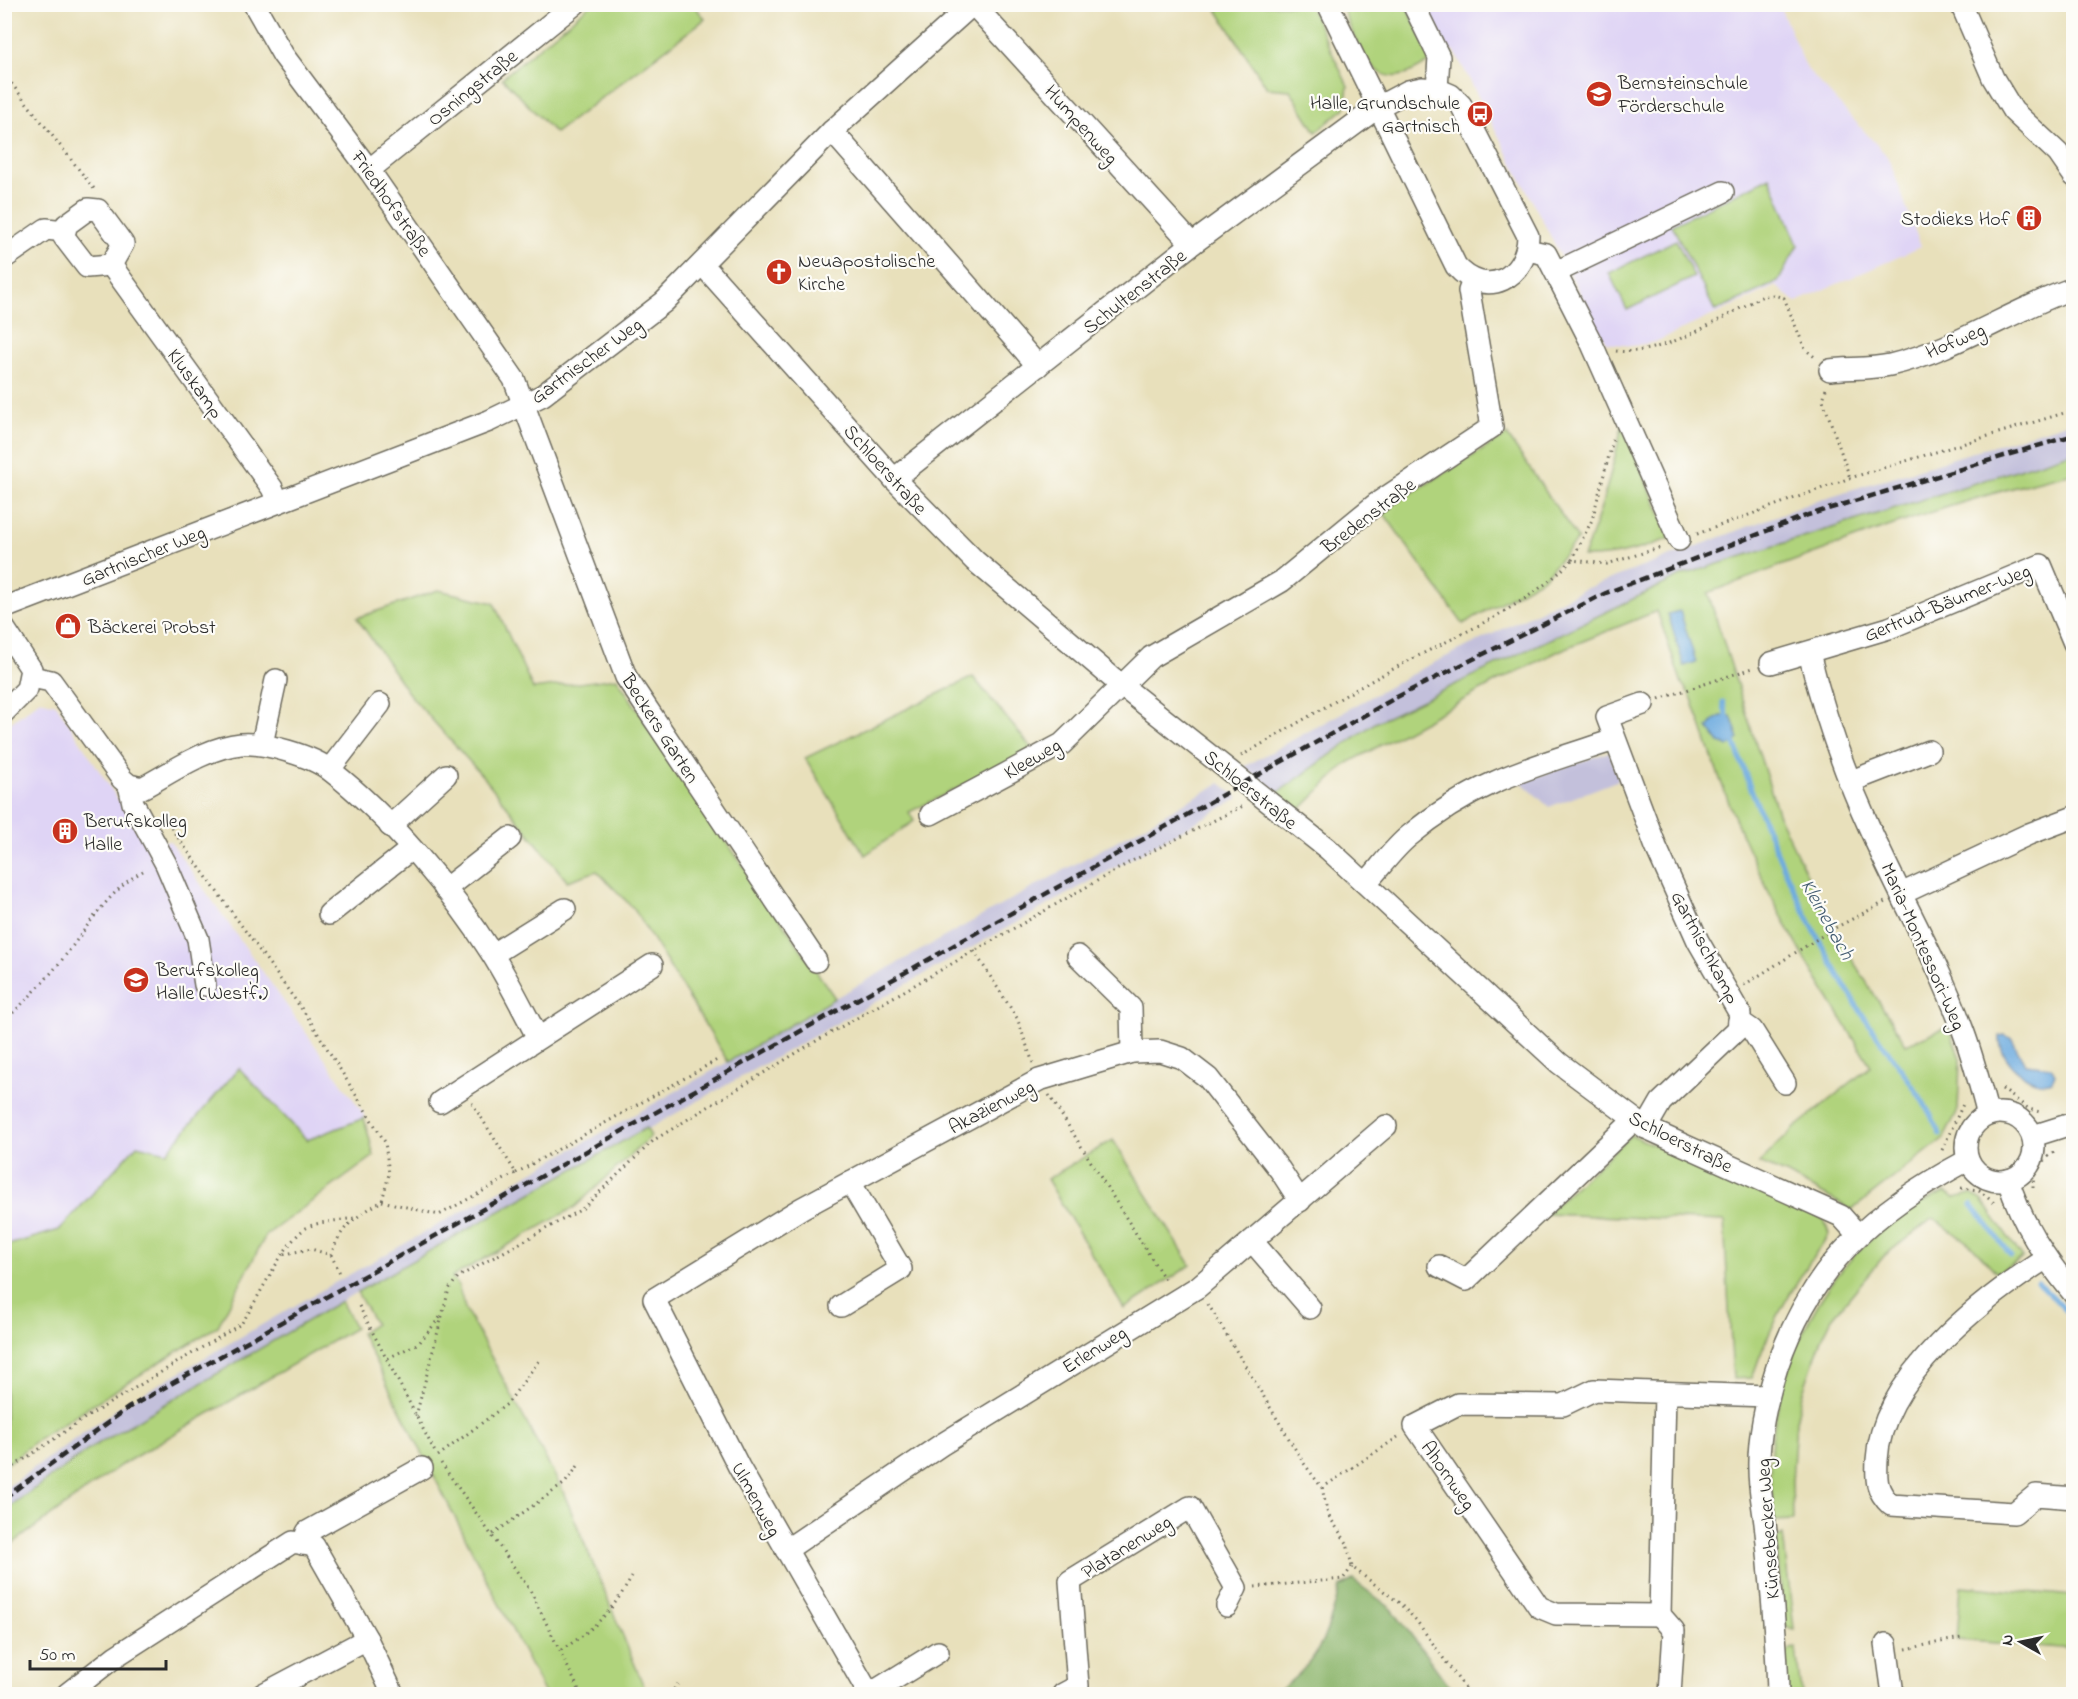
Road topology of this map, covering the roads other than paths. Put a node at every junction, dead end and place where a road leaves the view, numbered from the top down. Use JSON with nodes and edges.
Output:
{"nodes":[{"id":1,"x":254,"y":4,"type":"edge"},
{"id":2,"x":575,"y":4,"type":"edge"},
{"id":3,"x":973,"y":4,"type":"edge"},
{"id":4,"x":1328,"y":4,"type":"edge"},
{"id":5,"x":1413,"y":4,"type":"edge"},
{"id":6,"x":1962,"y":4,"type":"edge"},
{"id":7,"x":1437,"y":89,"type":"junction"},
{"id":8,"x":1378,"y":107,"type":"junction"},
{"id":9,"x":832,"y":131,"type":"junction"},
{"id":10,"x":369,"y":170,"type":"junction"},
{"id":11,"x":2073,"y":176,"type":"edge"},
{"id":12,"x":1723,"y":192,"type":"dead end"},
{"id":13,"x":65,"y":231,"type":"junction"},
{"id":14,"x":1192,"y":244,"type":"junction"},
{"id":15,"x":1527,"y":250,"type":"junction"},
{"id":16,"x":4,"y":258,"type":"edge"},
{"id":17,"x":111,"y":265,"type":"junction"},
{"id":18,"x":703,"y":265,"type":"junction"},
{"id":19,"x":1556,"y":272,"type":"junction"},
{"id":20,"x":1473,"y":280,"type":"junction"},
{"id":21,"x":2073,"y":288,"type":"edge"},
{"id":22,"x":1038,"y":366,"type":"junction"},
{"id":23,"x":1830,"y":370,"type":"road end"},
{"id":24,"x":525,"y":405,"type":"junction"},
{"id":25,"x":894,"y":479,"type":"junction"},
{"id":26,"x":278,"y":502,"type":"junction"},
{"id":27,"x":1679,"y":540,"type":"road end"},
{"id":28,"x":4,"y":608,"type":"edge"},
{"id":29,"x":4,"y":628,"type":"edge"},
{"id":30,"x":2073,"y":643,"type":"edge"},
{"id":31,"x":1809,"y":653,"type":"junction"},
{"id":32,"x":1772,"y":663,"type":"road end"},
{"id":33,"x":31,"y":677,"type":"junction"},
{"id":34,"x":276,"y":680,"type":"dead end"},
{"id":35,"x":1122,"y":686,"type":"junction"},
{"id":36,"x":380,"y":704,"type":"dead end"},
{"id":37,"x":1643,"y":705,"type":"road end"},
{"id":38,"x":4,"y":712,"type":"edge"},
{"id":39,"x":1614,"y":740,"type":"junction"},
{"id":40,"x":262,"y":744,"type":"junction"},
{"id":41,"x":1929,"y":751,"type":"dead end"},
{"id":42,"x":330,"y":769,"type":"junction"},
{"id":43,"x":446,"y":775,"type":"dead end"},
{"id":44,"x":1849,"y":782,"type":"junction"},
{"id":45,"x":136,"y":786,"type":"junction"},
{"id":46,"x":931,"y":814,"type":"dead end"},
{"id":47,"x":2073,"y":817,"type":"edge"},
{"id":48,"x":390,"y":826,"type":"junction"},
{"id":49,"x":510,"y":838,"type":"dead end"},
{"id":50,"x":411,"y":849,"type":"junction"},
{"id":51,"x":1366,"y":884,"type":"junction"},
{"id":52,"x":445,"y":888,"type":"junction"},
{"id":53,"x":1903,"y":893,"type":"junction"},
{"id":54,"x":565,"y":909,"type":"dead end"},
{"id":55,"x":329,"y":914,"type":"dead end"},
{"id":56,"x":492,"y":954,"type":"junction"},
{"id":57,"x":1078,"y":956,"type":"dead end"},
{"id":58,"x":816,"y":961,"type":"dead end"},
{"id":59,"x":652,"y":965,"type":"dead end"},
{"id":60,"x":205,"y":985,"type":"dead end"},
{"id":61,"x":1739,"y":1021,"type":"junction"},
{"id":62,"x":538,"y":1038,"type":"junction"},
{"id":63,"x":1132,"y":1052,"type":"junction"},
{"id":64,"x":1785,"y":1083,"type":"dead end"},
{"id":65,"x":440,"y":1102,"type":"dead end"},
{"id":66,"x":1988,"y":1115,"type":"junction"},
{"id":67,"x":2073,"y":1123,"type":"edge"},
{"id":68,"x":1640,"y":1125,"type":"junction"},
{"id":69,"x":1386,"y":1126,"type":"dead end"},
{"id":70,"x":2033,"y":1136,"type":"junction"},
{"id":71,"x":1968,"y":1160,"type":"junction"},
{"id":72,"x":2008,"y":1180,"type":"junction"},
{"id":73,"x":850,"y":1182,"type":"junction"},
{"id":74,"x":1300,"y":1201,"type":"junction"},
{"id":75,"x":1858,"y":1235,"type":"junction"},
{"id":76,"x":1252,"y":1241,"type":"junction"},
{"id":77,"x":2045,"y":1259,"type":"junction"},
{"id":78,"x":1439,"y":1266,"type":"dead end"},
{"id":79,"x":2073,"y":1294,"type":"edge"},
{"id":80,"x":654,"y":1299,"type":"joint"},
{"id":81,"x":841,"y":1306,"type":"dead end"},
{"id":82,"x":1310,"y":1308,"type":"dead end"},
{"id":83,"x":1665,"y":1393,"type":"junction"},
{"id":84,"x":1767,"y":1396,"type":"junction"},
{"id":85,"x":429,"y":1463,"type":"road end"},
{"id":86,"x":2073,"y":1498,"type":"edge"},
{"id":87,"x":303,"y":1544,"type":"junction"},
{"id":88,"x":786,"y":1550,"type":"junction"},
{"id":89,"x":1232,"y":1597,"type":"road end"},
{"id":90,"x":1660,"y":1615,"type":"junction"},
{"id":91,"x":367,"y":1640,"type":"junction"},
{"id":92,"x":1886,"y":1649,"type":"road end"},
{"id":93,"x":938,"y":1652,"type":"dead end"},
{"id":94,"x":67,"y":1695,"type":"edge"},
{"id":95,"x":263,"y":1695,"type":"edge"},
{"id":96,"x":393,"y":1695,"type":"edge"},
{"id":97,"x":870,"y":1695,"type":"edge"},
{"id":98,"x":1063,"y":1695,"type":"edge"},
{"id":99,"x":1670,"y":1695,"type":"edge"},
{"id":100,"x":1778,"y":1695,"type":"edge"},
{"id":101,"x":1893,"y":1695,"type":"edge"}],
"edges":[{"from":1,"to":10,"type":"street","name":"Friedhofstraße"},
{"from":2,"to":10,"type":"street","name":"Osningstraße"},
{"from":3,"to":9,"type":"street","name":"Gartnischer Weg"},
{"from":3,"to":14,"type":"street","name":"Humpenweg"},
{"from":4,"to":8,"type":"street"},
{"from":5,"to":7,"type":"street"},
{"from":6,"to":11,"type":"street"},
{"from":7,"to":8,"type":"street"},
{"from":7,"to":15,"type":"street"},
{"from":8,"to":14,"type":"street","name":"Schultenstraße"},
{"from":8,"to":20,"type":"street"},
{"from":9,"to":18,"type":"street","name":"Gartnischer Weg"},
{"from":9,"to":22,"type":"street"},
{"from":10,"to":24,"type":"street","name":"Friedhofstraße"},
{"from":12,"to":19,"type":"street"},
{"from":13,"to":16,"type":"street"},
{"from":13,"to":17,"type":"street"},
{"from":13,"to":17,"type":"street"},
{"from":14,"to":22,"type":"street","name":"Schultenstraße"},
{"from":15,"to":19,"type":"street"},
{"from":15,"to":20,"type":"street"},
{"from":17,"to":26,"type":"street","name":"Kluskamp"},
{"from":18,"to":24,"type":"street","name":"Gartnischer Weg"},
{"from":18,"to":25,"type":"street","name":"Schloerstraße"},
{"from":19,"to":27,"type":"street"},
{"from":20,"to":35,"type":"street","name":"Bredenstraße"},
{"from":21,"to":23,"type":"street","name":"Hofweg"},
{"from":22,"to":25,"type":"street","name":"Schultenstraße"},
{"from":24,"to":26,"type":"street","name":"Gartnischer Weg"},
{"from":24,"to":58,"type":"street","name":"Beckers Garten"},
{"from":25,"to":35,"type":"street","name":"Schloerstraße"},
{"from":26,"to":28,"type":"street","name":"Gartnischer Weg"},
{"from":29,"to":33,"type":"street"},
{"from":30,"to":31,"type":"street","name":"Gertrud-Bäumer-Weg"},
{"from":31,"to":32,"type":"street","name":"Gertrud-Bäumer-Weg"},
{"from":31,"to":44,"type":"street","name":"Maria-Montessori-Weg"},
{"from":33,"to":38,"type":"street"},
{"from":33,"to":45,"type":"street"},
{"from":34,"to":40,"type":"street"},
{"from":35,"to":46,"type":"street","name":"Kleeweg"},
{"from":35,"to":51,"type":"street","name":"Schloerstraße"},
{"from":36,"to":42,"type":"street"},
{"from":37,"to":39,"type":"street","name":"Gartnischkamp"},
{"from":39,"to":51,"type":"street"},
{"from":39,"to":61,"type":"street","name":"Gartnischkamp"},
{"from":40,"to":42,"type":"street"},
{"from":40,"to":45,"type":"street"},
{"from":41,"to":44,"type":"street"},
{"from":42,"to":48,"type":"street"},
{"from":43,"to":48,"type":"street"},
{"from":44,"to":53,"type":"street","name":"Maria-Montessori-Weg"},
{"from":45,"to":60,"type":"street"},
{"from":47,"to":53,"type":"street"},
{"from":48,"to":50,"type":"street"},
{"from":49,"to":52,"type":"street"},
{"from":50,"to":52,"type":"street"},
{"from":50,"to":55,"type":"street"},
{"from":51,"to":68,"type":"street","name":"Schloerstraße"},
{"from":52,"to":56,"type":"street"},
{"from":53,"to":66,"type":"street","name":"Maria-Montessori-Weg"},
{"from":54,"to":56,"type":"street"},
{"from":56,"to":62,"type":"street"},
{"from":57,"to":63,"type":"street"},
{"from":59,"to":62,"type":"street"},
{"from":61,"to":64,"type":"street"},
{"from":61,"to":68,"type":"street","name":"Gartnischkamp"},
{"from":62,"to":65,"type":"street"},
{"from":63,"to":73,"type":"street","name":"Akazienweg"},
{"from":63,"to":74,"type":"street","name":"Akazienweg"},
{"from":66,"to":70,"type":"street"},
{"from":66,"to":71,"type":"street"},
{"from":67,"to":70,"type":"street"},
{"from":68,"to":75,"type":"street","name":"Schloerstraße"},
{"from":68,"to":78,"type":"street","name":"Gartnischkamp"},
{"from":69,"to":74,"type":"street","name":"Erlenweg"},
{"from":70,"to":72,"type":"street"},
{"from":71,"to":72,"type":"street"},
{"from":71,"to":75,"type":"street","name":"Künsebecker Weg"},
{"from":72,"to":77,"type":"street"},
{"from":73,"to":80,"type":"street","name":"Akazienweg"},
{"from":73,"to":81,"type":"street"},
{"from":74,"to":76,"type":"street","name":"Erlenweg"},
{"from":75,"to":84,"type":"street","name":"Künsebecker Weg"},
{"from":76,"to":82,"type":"street"},
{"from":76,"to":88,"type":"street","name":"Erlenweg"},
{"from":77,"to":79,"type":"street"},
{"from":77,"to":86,"type":"street"},
{"from":80,"to":88,"type":"street","name":"Ulmenweg"},
{"from":83,"to":84,"type":"street","name":"Ahornweg"},
{"from":83,"to":90,"type":"street"},
{"from":83,"to":90,"type":"street","name":"Ahornweg"},
{"from":84,"to":100,"type":"street","name":"Künsebecker Weg"},
{"from":85,"to":87,"type":"street"},
{"from":87,"to":91,"type":"street"},
{"from":87,"to":94,"type":"street"},
{"from":88,"to":97,"type":"street","name":"Ulmenweg"},
{"from":89,"to":98,"type":"street","name":"Platanenweg"},
{"from":90,"to":99,"type":"street"},
{"from":91,"to":95,"type":"street"},
{"from":91,"to":96,"type":"street"},
{"from":92,"to":101,"type":"street"},
{"from":93,"to":97,"type":"street"}]}
